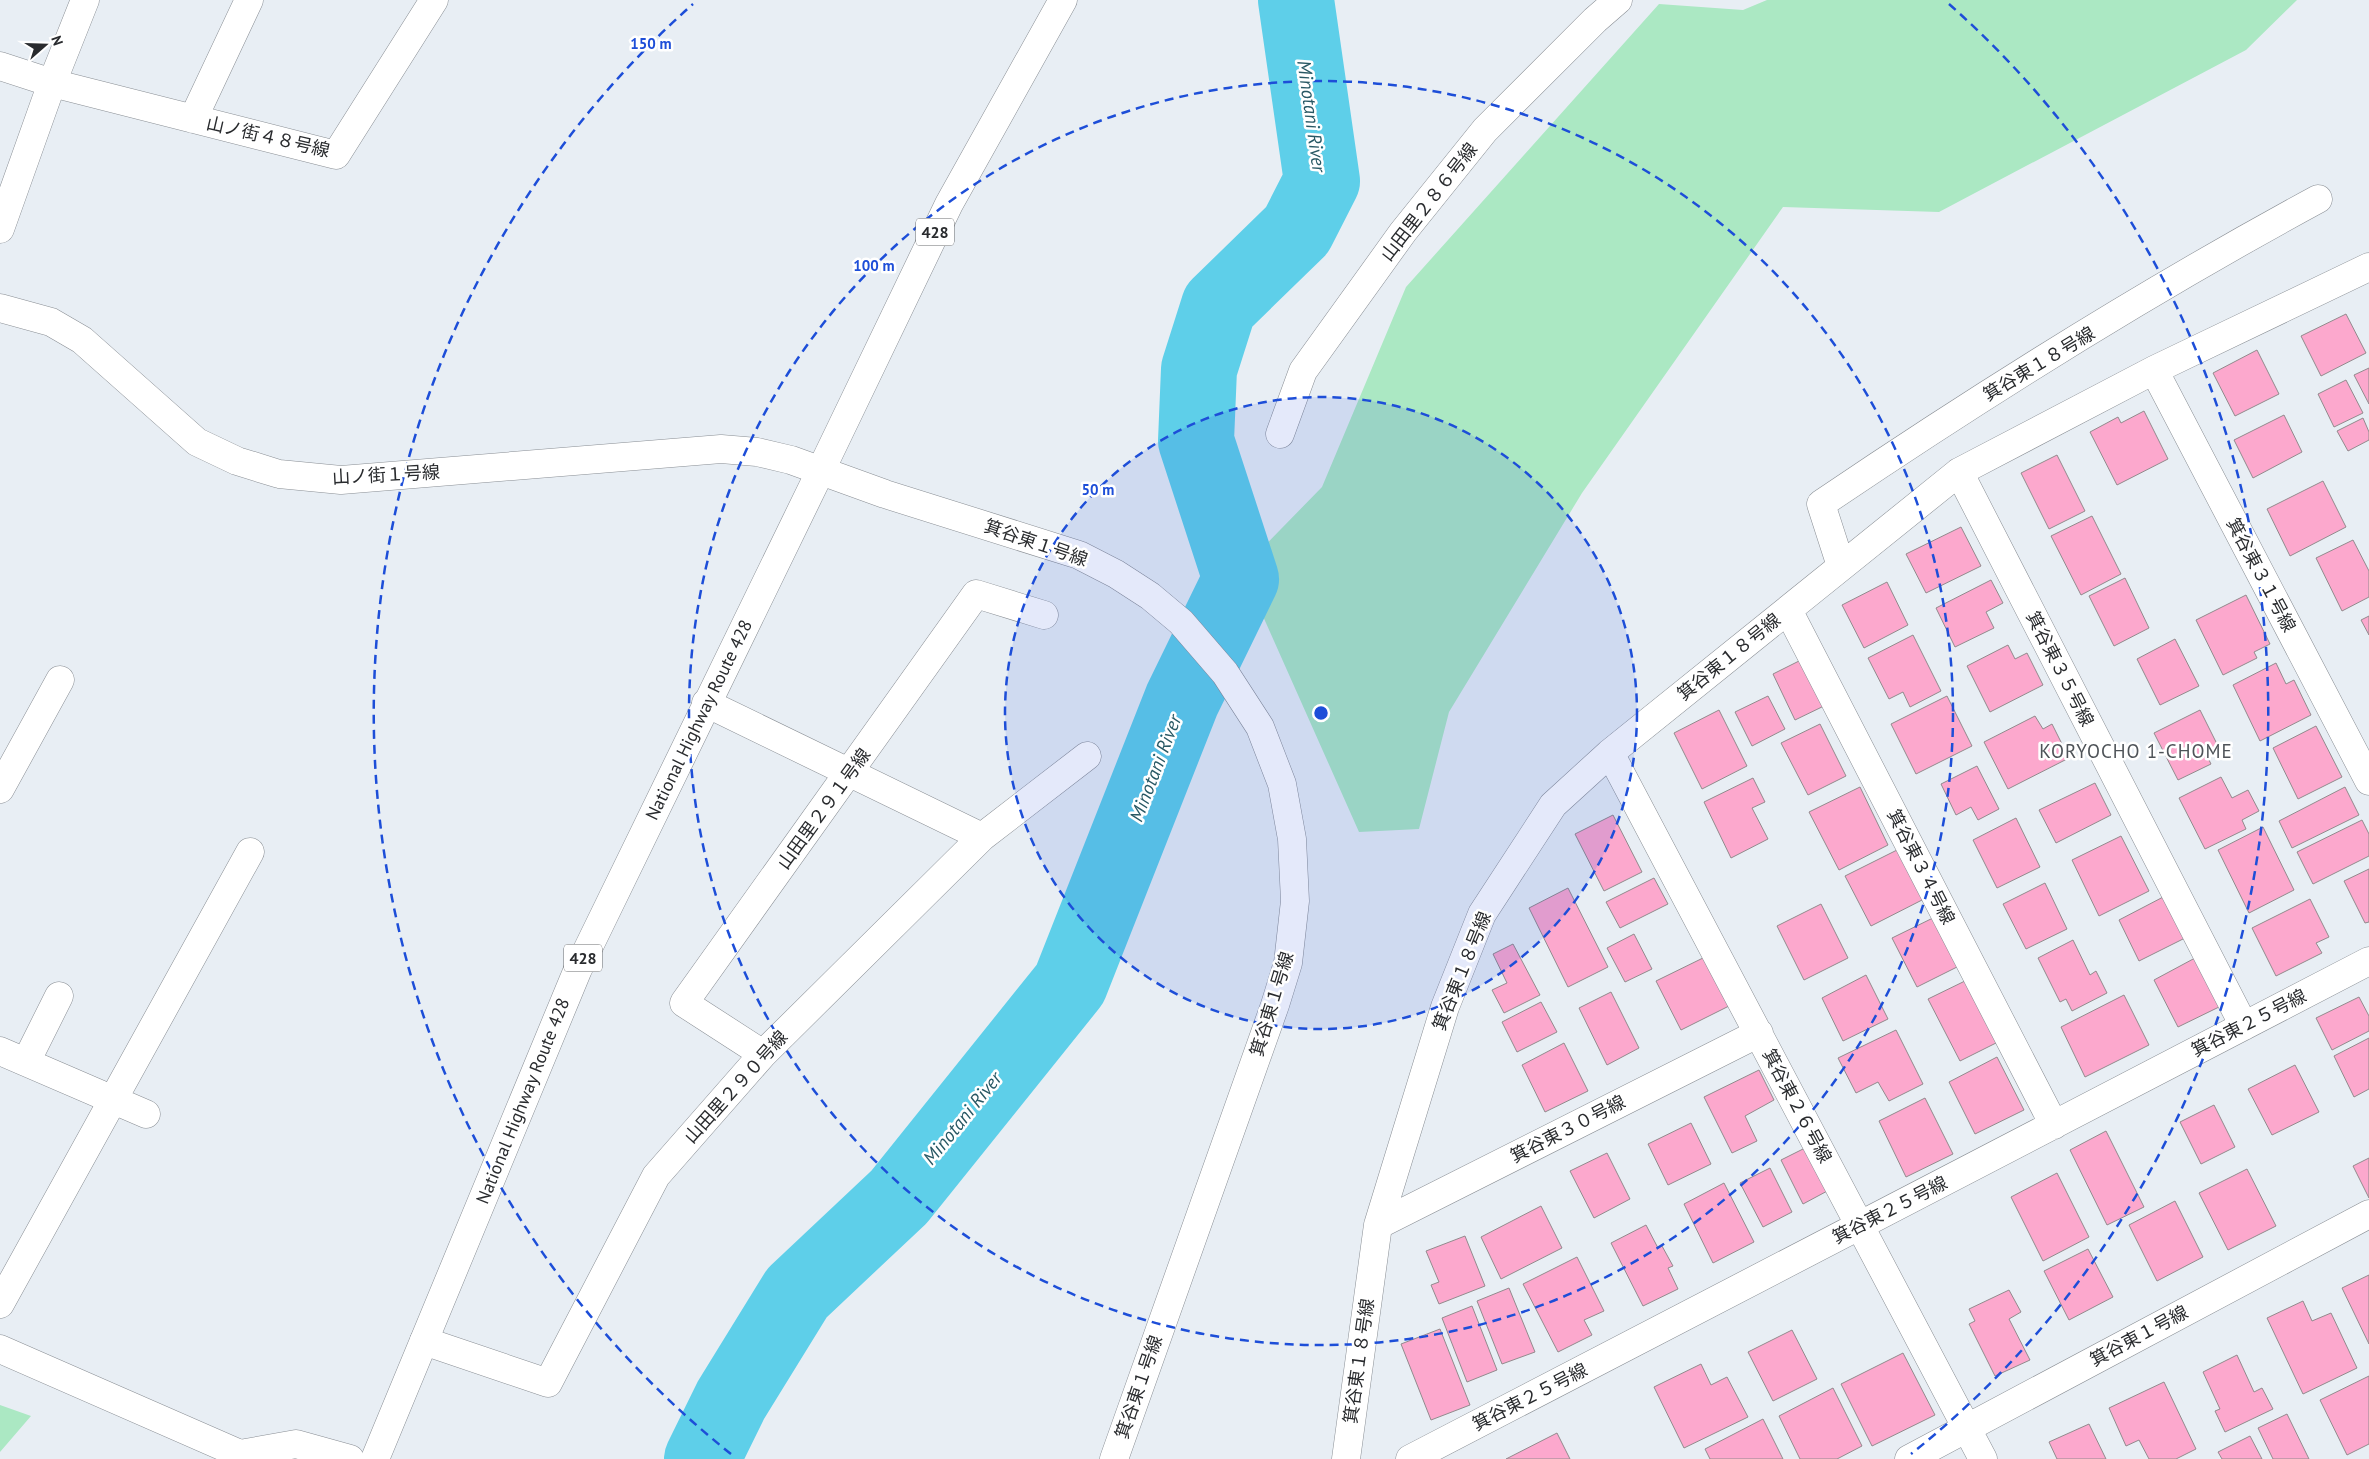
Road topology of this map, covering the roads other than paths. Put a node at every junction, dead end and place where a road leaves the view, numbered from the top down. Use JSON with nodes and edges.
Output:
{"nodes":[{"id":1,"x":85,"y":0,"type":"edge"},
{"id":2,"x":249,"y":0,"type":"edge"},
{"id":3,"x":434,"y":0,"type":"edge"},
{"id":4,"x":1063,"y":0,"type":"edge"},
{"id":5,"x":1618,"y":0,"type":"edge"},
{"id":6,"x":0,"y":66,"type":"edge"},
{"id":7,"x":52,"y":83,"type":"junction"},
{"id":8,"x":193,"y":119,"type":"junction"},
{"id":9,"x":2318,"y":199,"type":"dead end"},
{"id":10,"x":0,"y":229,"type":"edge"},
{"id":11,"x":2369,"y":267,"type":"edge"},
{"id":12,"x":0,"y":308,"type":"edge"},
{"id":13,"x":2154,"y":370,"type":"junction"},
{"id":14,"x":1280,"y":434,"type":"dead end"},
{"id":15,"x":822,"y":470,"type":"junction"},
{"id":16,"x":1959,"y":472,"type":"junction"},
{"id":17,"x":1842,"y":566,"type":"junction"},
{"id":18,"x":1788,"y":610,"type":"junction"},
{"id":19,"x":1044,"y":615,"type":"dead end"},
{"id":20,"x":60,"y":680,"type":"dead end"},
{"id":21,"x":706,"y":703,"type":"junction"},
{"id":22,"x":1610,"y":753,"type":"junction"},
{"id":23,"x":1087,"y":756,"type":"dead end"},
{"id":24,"x":849,"y":774,"type":"junction"},
{"id":25,"x":2369,"y":781,"type":"edge"},
{"id":26,"x":0,"y":789,"type":"edge"},
{"id":27,"x":982,"y":837,"type":"junction"},
{"id":28,"x":250,"y":852,"type":"dead end"},
{"id":29,"x":2369,"y":961,"type":"edge"},
{"id":30,"x":59,"y":996,"type":"dead end"},
{"id":31,"x":2244,"y":1026,"type":"junction"},
{"id":32,"x":1759,"y":1033,"type":"junction"},
{"id":33,"x":0,"y":1051,"type":"edge"},
{"id":34,"x":763,"y":1054,"type":"junction"},
{"id":35,"x":26,"y":1062,"type":"junction"},
{"id":36,"x":113,"y":1099,"type":"junction"},
{"id":37,"x":146,"y":1114,"type":"dead end"},
{"id":38,"x":2054,"y":1125,"type":"junction"},
{"id":39,"x":2369,"y":1214,"type":"edge"},
{"id":40,"x":1378,"y":1226,"type":"junction"},
{"id":41,"x":1859,"y":1226,"type":"junction"},
{"id":42,"x":0,"y":1304,"type":"edge"},
{"id":43,"x":424,"y":1341,"type":"junction"},
{"id":44,"x":0,"y":1349,"type":"edge"},
{"id":45,"x":1966,"y":1428,"type":"junction"},
{"id":46,"x":350,"y":1459,"type":"edge"},
{"id":47,"x":375,"y":1459,"type":"edge"},
{"id":48,"x":1114,"y":1459,"type":"edge"},
{"id":49,"x":1346,"y":1459,"type":"edge"},
{"id":50,"x":1410,"y":1459,"type":"edge"},
{"id":51,"x":1909,"y":1459,"type":"edge"},
{"id":52,"x":1982,"y":1459,"type":"edge"}],
"edges":[{"from":1,"to":7,"type":"main road"},
{"from":2,"to":8,"type":"main road"},
{"from":3,"to":8,"type":"main road","name":"山ノ街４８号線"},
{"from":4,"to":15,"type":"main road","name":"National Highway Route 428","number":"428"},
{"from":5,"to":14,"type":"main road","name":"山田里２８６号線"},
{"from":6,"to":7,"type":"main road","name":"山ノ街４８号線"},
{"from":7,"to":8,"type":"main road","name":"山ノ街４８号線"},
{"from":7,"to":10,"type":"main road"},
{"from":9,"to":17,"type":"main road","name":"箕谷東１８号線"},
{"from":11,"to":13,"type":"main road","name":"箕谷東１８号線"},
{"from":12,"to":15,"type":"main road","name":"山ノ街１号線"},
{"from":13,"to":16,"type":"main road","name":"箕谷東１８号線"},
{"from":13,"to":25,"type":"main road","name":"箕谷東３１号線"},
{"from":15,"to":21,"type":"main road","name":"National Highway Route 428","number":"428"},
{"from":15,"to":48,"type":"main road","name":"箕谷東１号線"},
{"from":16,"to":17,"type":"main road","name":"箕谷東１８号線"},
{"from":16,"to":31,"type":"main road","name":"箕谷東３５号線"},
{"from":17,"to":18,"type":"main road","name":"箕谷東１８号線"},
{"from":18,"to":22,"type":"main road","name":"箕谷東１８号線"},
{"from":18,"to":38,"type":"main road","name":"箕谷東３４号線"},
{"from":19,"to":24,"type":"main road","name":"山田里２９１号線"},
{"from":20,"to":26,"type":"main road"},
{"from":21,"to":24,"type":"main road"},
{"from":21,"to":43,"type":"main road","name":"National Highway Route 428","number":"428"},
{"from":22,"to":32,"type":"main road","name":"箕谷東２６号線"},
{"from":22,"to":40,"type":"main road","name":"箕谷東１８号線"},
{"from":23,"to":27,"type":"main road","name":"山田里２９０号線"},
{"from":24,"to":27,"type":"main road"},
{"from":24,"to":34,"type":"main road","name":"山田里２９１号線"},
{"from":27,"to":34,"type":"main road","name":"山田里２９０号線"},
{"from":28,"to":36,"type":"main road"},
{"from":29,"to":31,"type":"main road","name":"箕谷東２５号線"},
{"from":30,"to":35,"type":"main road"},
{"from":31,"to":38,"type":"main road","name":"箕谷東２５号線"},
{"from":32,"to":40,"type":"main road","name":"箕谷東３０号線"},
{"from":32,"to":41,"type":"main road","name":"箕谷東２６号線"},
{"from":33,"to":35,"type":"main road"},
{"from":34,"to":43,"type":"main road","name":"山田里２９０号線"},
{"from":35,"to":36,"type":"main road"},
{"from":36,"to":37,"type":"main road"},
{"from":36,"to":42,"type":"main road"},
{"from":38,"to":41,"type":"main road","name":"箕谷東２５号線"},
{"from":39,"to":45,"type":"main road","name":"箕谷東１号線"},
{"from":40,"to":49,"type":"main road","name":"箕谷東１８号線"},
{"from":41,"to":45,"type":"main road","name":"箕谷東２６号線"},
{"from":41,"to":50,"type":"main road","name":"箕谷東２５号線"},
{"from":43,"to":47,"type":"main road","name":"National Highway Route 428","number":"428"},
{"from":44,"to":46,"type":"main road"},
{"from":45,"to":51,"type":"main road","name":"箕谷東１号線"},
{"from":45,"to":52,"type":"main road","name":"箕谷東２６号線"}]}
